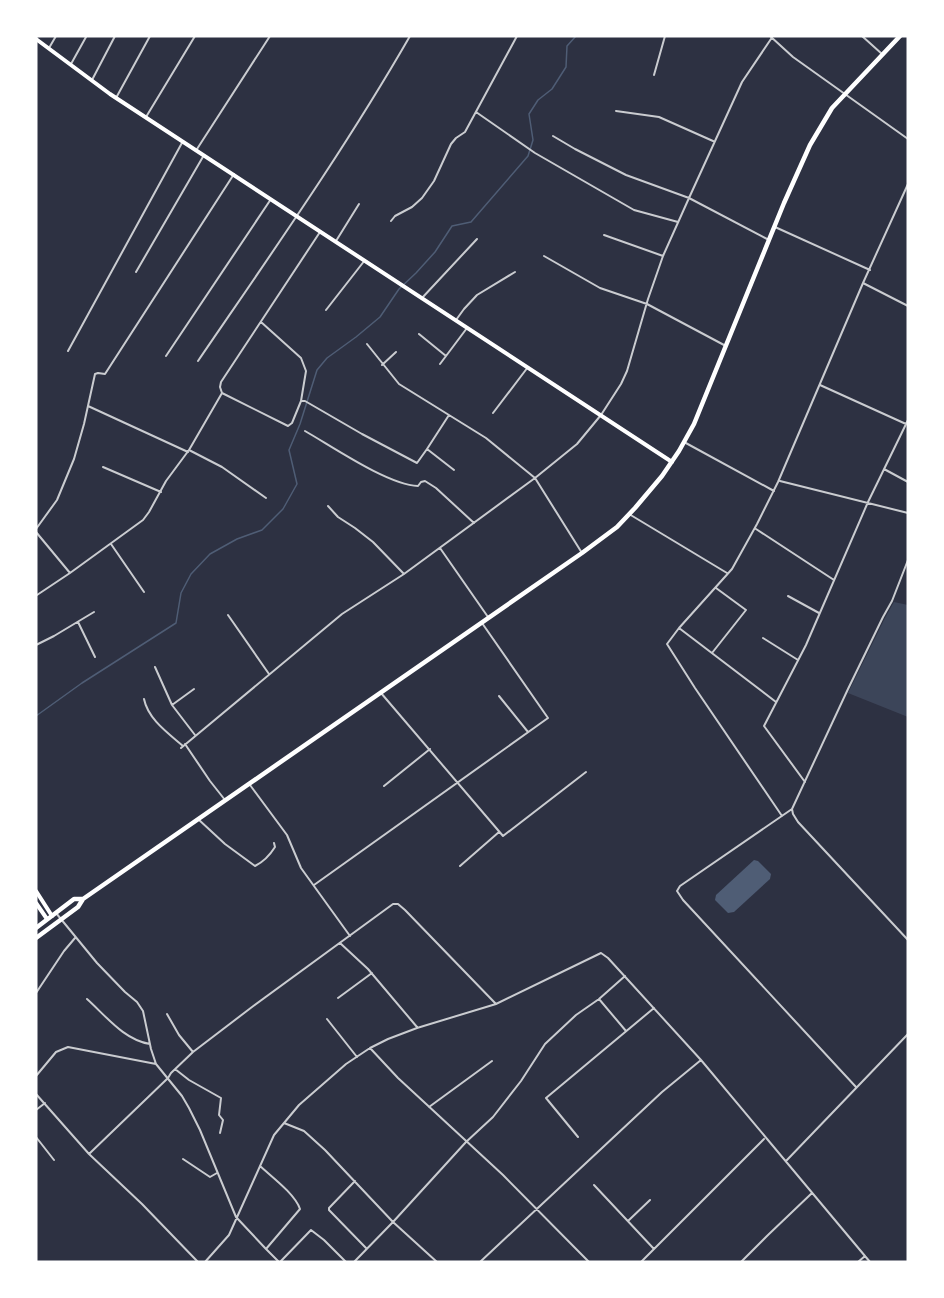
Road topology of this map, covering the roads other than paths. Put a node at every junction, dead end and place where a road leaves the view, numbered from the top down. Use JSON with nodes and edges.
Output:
{"nodes":[{"id":1,"x":56,"y":36,"type":"edge"},
{"id":2,"x":115,"y":36,"type":"edge"},
{"id":3,"x":150,"y":36,"type":"edge"},
{"id":4,"x":195,"y":36,"type":"edge"},
{"id":5,"x":270,"y":36,"type":"edge"},
{"id":6,"x":410,"y":36,"type":"edge"},
{"id":7,"x":512,"y":36,"type":"edge"},
{"id":8,"x":665,"y":36,"type":"edge"},
{"id":9,"x":772,"y":36,"type":"edge"},
{"id":10,"x":862,"y":36,"type":"edge"},
{"id":11,"x":900,"y":36,"type":"edge"},
{"id":12,"x":86,"y":37,"type":"edge"},
{"id":13,"x":517,"y":37,"type":"edge"},
{"id":14,"x":36,"y":39,"type":"edge"},
{"id":15,"x":49,"y":48,"type":"junction"},
{"id":16,"x":882,"y":54,"type":"junction"},
{"id":17,"x":71,"y":64,"type":"junction"},
{"id":18,"x":654,"y":75,"type":"dead end"},
{"id":19,"x":92,"y":80,"type":"junction"},
{"id":20,"x":844,"y":94,"type":"junction"},
{"id":21,"x":116,"y":98,"type":"junction"},
{"id":22,"x":616,"y":111,"type":"dead end"},
{"id":23,"x":476,"y":112,"type":"junction"},
{"id":24,"x":146,"y":117,"type":"junction"},
{"id":25,"x":553,"y":136,"type":"dead end"},
{"id":26,"x":908,"y":139,"type":"edge"},
{"id":27,"x":183,"y":141,"type":"junction"},
{"id":28,"x":714,"y":141,"type":"junction"},
{"id":29,"x":196,"y":150,"type":"junction"},
{"id":30,"x":204,"y":155,"type":"junction"},
{"id":31,"x":234,"y":174,"type":"junction"},
{"id":32,"x":908,"y":184,"type":"edge"},
{"id":33,"x":688,"y":198,"type":"junction"},
{"id":34,"x":272,"y":199,"type":"junction"},
{"id":35,"x":359,"y":204,"type":"dead end"},
{"id":36,"x":297,"y":216,"type":"junction"},
{"id":37,"x":391,"y":220,"type":"dead end"},
{"id":38,"x":678,"y":222,"type":"junction"},
{"id":39,"x":775,"y":227,"type":"junction"},
{"id":40,"x":321,"y":231,"type":"junction"},
{"id":41,"x":604,"y":235,"type":"dead end"},
{"id":42,"x":477,"y":239,"type":"dead end"},
{"id":43,"x":769,"y":240,"type":"junction"},
{"id":44,"x":336,"y":241,"type":"junction"},
{"id":45,"x":544,"y":256,"type":"dead end"},
{"id":46,"x":663,"y":256,"type":"junction"},
{"id":47,"x":365,"y":260,"type":"junction"},
{"id":48,"x":870,"y":270,"type":"junction"},
{"id":49,"x":136,"y":272,"type":"dead end"},
{"id":50,"x":515,"y":272,"type":"dead end"},
{"id":51,"x":863,"y":283,"type":"junction"},
{"id":52,"x":422,"y":297,"type":"junction"},
{"id":53,"x":647,"y":304,"type":"junction"},
{"id":54,"x":908,"y":306,"type":"edge"},
{"id":55,"x":326,"y":310,"type":"dead end"},
{"id":56,"x":456,"y":320,"type":"junction"},
{"id":57,"x":261,"y":322,"type":"junction"},
{"id":58,"x":467,"y":328,"type":"junction"},
{"id":59,"x":419,"y":334,"type":"dead end"},
{"id":60,"x":367,"y":344,"type":"dead end"},
{"id":61,"x":727,"y":346,"type":"junction"},
{"id":62,"x":68,"y":351,"type":"dead end"},
{"id":63,"x":396,"y":352,"type":"dead end"},
{"id":64,"x":166,"y":356,"type":"dead end"},
{"id":65,"x":446,"y":356,"type":"junction"},
{"id":66,"x":198,"y":362,"type":"dead end"},
{"id":67,"x":440,"y":364,"type":"dead end"},
{"id":68,"x":382,"y":365,"type":"junction"},
{"id":69,"x":528,"y":367,"type":"junction"},
{"id":70,"x":820,"y":385,"type":"junction"},
{"id":71,"x":222,"y":393,"type":"junction"},
{"id":72,"x":303,"y":401,"type":"junction"},
{"id":73,"x":88,"y":406,"type":"junction"},
{"id":74,"x":493,"y":413,"type":"dead end"},
{"id":75,"x":449,"y":415,"type":"junction"},
{"id":76,"x":601,"y":415,"type":"junction"},
{"id":77,"x":908,"y":420,"type":"edge"},
{"id":78,"x":906,"y":424,"type":"junction"},
{"id":79,"x":305,"y":431,"type":"dead end"},
{"id":80,"x":684,"y":442,"type":"junction"},
{"id":81,"x":427,"y":449,"type":"junction"},
{"id":82,"x":188,"y":451,"type":"junction"},
{"id":83,"x":672,"y":462,"type":"junction"},
{"id":84,"x":103,"y":467,"type":"dead end"},
{"id":85,"x":884,"y":469,"type":"junction"},
{"id":86,"x":454,"y":470,"type":"dead end"},
{"id":87,"x":535,"y":478,"type":"junction"},
{"id":88,"x":779,"y":481,"type":"junction"},
{"id":89,"x":908,"y":482,"type":"edge"},
{"id":90,"x":774,"y":491,"type":"junction"},
{"id":91,"x":161,"y":492,"type":"junction"},
{"id":92,"x":266,"y":498,"type":"dead end"},
{"id":93,"x":867,"y":502,"type":"junction"},
{"id":94,"x":328,"y":506,"type":"dead end"},
{"id":95,"x":908,"y":513,"type":"edge"},
{"id":96,"x":629,"y":514,"type":"junction"},
{"id":97,"x":474,"y":523,"type":"junction"},
{"id":98,"x":755,"y":528,"type":"junction"},
{"id":99,"x":36,"y":531,"type":"edge"},
{"id":100,"x":111,"y":543,"type":"junction"},
{"id":101,"x":440,"y":548,"type":"junction"},
{"id":102,"x":582,"y":553,"type":"junction"},
{"id":103,"x":908,"y":560,"type":"edge"},
{"id":104,"x":70,"y":573,"type":"junction"},
{"id":105,"x":404,"y":574,"type":"junction"},
{"id":106,"x":728,"y":574,"type":"junction"},
{"id":107,"x":834,"y":579,"type":"junction"},
{"id":108,"x":716,"y":588,"type":"junction"},
{"id":109,"x":144,"y":592,"type":"dead end"},
{"id":110,"x":37,"y":595,"type":"edge"},
{"id":111,"x":788,"y":596,"type":"dead end"},
{"id":112,"x":94,"y":612,"type":"dead end"},
{"id":113,"x":819,"y":614,"type":"junction"},
{"id":114,"x":228,"y":615,"type":"dead end"},
{"id":115,"x":489,"y":618,"type":"junction"},
{"id":116,"x":78,"y":622,"type":"junction"},
{"id":117,"x":482,"y":623,"type":"junction"},
{"id":118,"x":679,"y":628,"type":"junction"},
{"id":119,"x":763,"y":638,"type":"dead end"},
{"id":120,"x":36,"y":645,"type":"edge"},
{"id":121,"x":711,"y":653,"type":"junction"},
{"id":122,"x":95,"y":657,"type":"dead end"},
{"id":123,"x":798,"y":660,"type":"junction"},
{"id":124,"x":155,"y":667,"type":"dead end"},
{"id":125,"x":270,"y":675,"type":"junction"},
{"id":126,"x":194,"y":689,"type":"dead end"},
{"id":127,"x":381,"y":693,"type":"junction"},
{"id":128,"x":499,"y":696,"type":"dead end"},
{"id":129,"x":144,"y":699,"type":"dead end"},
{"id":130,"x":776,"y":702,"type":"junction"},
{"id":131,"x":172,"y":705,"type":"junction"},
{"id":132,"x":528,"y":732,"type":"junction"},
{"id":133,"x":195,"y":735,"type":"junction"},
{"id":134,"x":183,"y":746,"type":"junction"},
{"id":135,"x":430,"y":750,"type":"junction"},
{"id":136,"x":586,"y":772,"type":"dead end"},
{"id":137,"x":805,"y":782,"type":"junction"},
{"id":138,"x":458,"y":783,"type":"junction"},
{"id":139,"x":250,"y":785,"type":"junction"},
{"id":140,"x":384,"y":786,"type":"dead end"},
{"id":141,"x":226,"y":800,"type":"junction"},
{"id":142,"x":792,"y":810,"type":"junction"},
{"id":143,"x":782,"y":816,"type":"junction"},
{"id":144,"x":198,"y":819,"type":"junction"},
{"id":145,"x":499,"y":832,"type":"junction"},
{"id":146,"x":274,"y":843,"type":"dead end"},
{"id":147,"x":460,"y":866,"type":"dead end"},
{"id":148,"x":314,"y":885,"type":"junction"},
{"id":149,"x":36,"y":891,"type":"edge"},
{"id":150,"x":83,"y":899,"type":"junction"},
{"id":151,"x":36,"y":903,"type":"edge"},
{"id":152,"x":52,"y":916,"type":"junction"},
{"id":153,"x":56,"y":923,"type":"junction"},
{"id":154,"x":36,"y":928,"type":"edge"},
{"id":155,"x":350,"y":936,"type":"junction"},
{"id":156,"x":36,"y":938,"type":"edge"},
{"id":157,"x":75,"y":938,"type":"junction"},
{"id":158,"x":908,"y":940,"type":"edge"},
{"id":159,"x":340,"y":943,"type":"junction"},
{"id":160,"x":372,"y":973,"type":"junction"},
{"id":161,"x":625,"y":976,"type":"junction"},
{"id":162,"x":36,"y":993,"type":"edge"},
{"id":163,"x":338,"y":998,"type":"dead end"},
{"id":164,"x":87,"y":999,"type":"dead end"},
{"id":165,"x":599,"y":999,"type":"junction"},
{"id":166,"x":496,"y":1004,"type":"junction"},
{"id":167,"x":654,"y":1008,"type":"junction"},
{"id":168,"x":167,"y":1014,"type":"dead end"},
{"id":169,"x":327,"y":1019,"type":"dead end"},
{"id":170,"x":417,"y":1028,"type":"junction"},
{"id":171,"x":626,"y":1032,"type":"junction"},
{"id":172,"x":908,"y":1034,"type":"edge"},
{"id":173,"x":150,"y":1044,"type":"junction"},
{"id":174,"x":370,"y":1048,"type":"junction"},
{"id":175,"x":193,"y":1052,"type":"junction"},
{"id":176,"x":357,"y":1056,"type":"junction"},
{"id":177,"x":701,"y":1060,"type":"junction"},
{"id":178,"x":492,"y":1061,"type":"dead end"},
{"id":179,"x":156,"y":1064,"type":"junction"},
{"id":180,"x":175,"y":1069,"type":"junction"},
{"id":181,"x":36,"y":1076,"type":"edge"},
{"id":182,"x":168,"y":1078,"type":"junction"},
{"id":183,"x":856,"y":1087,"type":"junction"},
{"id":184,"x":36,"y":1094,"type":"edge"},
{"id":185,"x":45,"y":1103,"type":"junction"},
{"id":186,"x":429,"y":1107,"type":"junction"},
{"id":187,"x":36,"y":1110,"type":"edge"},
{"id":188,"x":284,"y":1123,"type":"junction"},
{"id":189,"x":220,"y":1133,"type":"dead end"},
{"id":190,"x":36,"y":1137,"type":"edge"},
{"id":191,"x":578,"y":1137,"type":"dead end"},
{"id":192,"x":765,"y":1138,"type":"junction"},
{"id":193,"x":466,"y":1142,"type":"junction"},
{"id":194,"x":89,"y":1154,"type":"junction"},
{"id":195,"x":183,"y":1159,"type":"dead end"},
{"id":196,"x":54,"y":1160,"type":"dead end"},
{"id":197,"x":786,"y":1161,"type":"junction"},
{"id":198,"x":260,"y":1166,"type":"junction"},
{"id":199,"x":217,"y":1173,"type":"junction"},
{"id":200,"x":355,"y":1181,"type":"junction"},
{"id":201,"x":594,"y":1185,"type":"dead end"},
{"id":202,"x":812,"y":1193,"type":"junction"},
{"id":203,"x":650,"y":1200,"type":"dead end"},
{"id":204,"x":536,"y":1209,"type":"junction"},
{"id":205,"x":236,"y":1217,"type":"junction"},
{"id":206,"x":628,"y":1221,"type":"junction"},
{"id":207,"x":393,"y":1222,"type":"junction"},
{"id":208,"x":366,"y":1248,"type":"junction"},
{"id":209,"x":266,"y":1249,"type":"junction"},
{"id":210,"x":654,"y":1249,"type":"junction"},
{"id":211,"x":865,"y":1256,"type":"junction"},
{"id":212,"x":198,"y":1262,"type":"edge"},
{"id":213,"x":205,"y":1262,"type":"edge"},
{"id":214,"x":280,"y":1262,"type":"edge"},
{"id":215,"x":346,"y":1262,"type":"edge"},
{"id":216,"x":354,"y":1262,"type":"edge"},
{"id":217,"x":437,"y":1262,"type":"edge"},
{"id":218,"x":480,"y":1262,"type":"edge"},
{"id":219,"x":589,"y":1262,"type":"edge"},
{"id":220,"x":641,"y":1262,"type":"edge"},
{"id":221,"x":741,"y":1262,"type":"edge"},
{"id":222,"x":858,"y":1262,"type":"edge"},
{"id":223,"x":870,"y":1262,"type":"edge"}],
"edges":[{"from":1,"to":15,"type":"street"},
{"from":2,"to":19,"type":"street"},
{"from":3,"to":21,"type":"street"},
{"from":4,"to":24,"type":"street"},
{"from":5,"to":29,"type":"street"},
{"from":6,"to":36,"type":"street"},
{"from":7,"to":13,"type":"street"},
{"from":8,"to":18,"type":"street"},
{"from":9,"to":20,"type":"street"},
{"from":9,"to":28,"type":"street"},
{"from":10,"to":16,"type":"street"},
{"from":11,"to":16,"type":"highway"},
{"from":12,"to":17,"type":"street"},
{"from":13,"to":23,"type":"street"},
{"from":14,"to":15,"type":"main road"},
{"from":15,"to":17,"type":"main road"},
{"from":16,"to":20,"type":"highway"},
{"from":17,"to":19,"type":"main road"},
{"from":19,"to":21,"type":"main road"},
{"from":20,"to":26,"type":"street"},
{"from":20,"to":39,"type":"highway"},
{"from":21,"to":24,"type":"main road"},
{"from":22,"to":28,"type":"street"},
{"from":23,"to":37,"type":"street"},
{"from":23,"to":38,"type":"street"},
{"from":24,"to":27,"type":"main road"},
{"from":25,"to":33,"type":"street"},
{"from":27,"to":29,"type":"main road"},
{"from":27,"to":62,"type":"street"},
{"from":28,"to":33,"type":"street"},
{"from":29,"to":30,"type":"main road"},
{"from":30,"to":31,"type":"main road"},
{"from":30,"to":49,"type":"street"},
{"from":31,"to":34,"type":"main road"},
{"from":31,"to":73,"type":"street"},
{"from":32,"to":48,"type":"street"},
{"from":33,"to":38,"type":"street"},
{"from":33,"to":43,"type":"street"},
{"from":34,"to":36,"type":"main road"},
{"from":34,"to":64,"type":"street"},
{"from":35,"to":44,"type":"street"},
{"from":36,"to":40,"type":"main road"},
{"from":36,"to":66,"type":"street"},
{"from":38,"to":46,"type":"street"},
{"from":39,"to":43,"type":"highway"},
{"from":39,"to":48,"type":"street"},
{"from":40,"to":44,"type":"main road"},
{"from":40,"to":57,"type":"street"},
{"from":41,"to":46,"type":"street"},
{"from":42,"to":52,"type":"street"},
{"from":43,"to":61,"type":"highway"},
{"from":44,"to":47,"type":"main road"},
{"from":45,"to":53,"type":"street"},
{"from":46,"to":53,"type":"street"},
{"from":47,"to":52,"type":"main road"},
{"from":47,"to":55,"type":"street"},
{"from":48,"to":51,"type":"street"},
{"from":50,"to":56,"type":"street"},
{"from":51,"to":54,"type":"street"},
{"from":51,"to":70,"type":"street"},
{"from":52,"to":56,"type":"main road"},
{"from":53,"to":61,"type":"street"},
{"from":53,"to":76,"type":"street"},
{"from":56,"to":58,"type":"main road"},
{"from":57,"to":71,"type":"street"},
{"from":57,"to":72,"type":"street"},
{"from":58,"to":65,"type":"street"},
{"from":58,"to":69,"type":"main road"},
{"from":59,"to":65,"type":"street"},
{"from":60,"to":68,"type":"street"},
{"from":61,"to":80,"type":"highway"},
{"from":63,"to":68,"type":"street"},
{"from":65,"to":67,"type":"street"},
{"from":68,"to":75,"type":"street"},
{"from":69,"to":74,"type":"street"},
{"from":69,"to":76,"type":"main road"},
{"from":70,"to":78,"type":"street"},
{"from":70,"to":88,"type":"street"},
{"from":71,"to":72,"type":"street"},
{"from":71,"to":82,"type":"street"},
{"from":72,"to":81,"type":"street"},
{"from":73,"to":82,"type":"street"},
{"from":73,"to":99,"type":"street"},
{"from":75,"to":81,"type":"street"},
{"from":75,"to":87,"type":"street"},
{"from":76,"to":83,"type":"main road"},
{"from":76,"to":87,"type":"street"},
{"from":77,"to":78,"type":"street"},
{"from":78,"to":85,"type":"street"},
{"from":79,"to":97,"type":"street"},
{"from":80,"to":83,"type":"highway"},
{"from":80,"to":90,"type":"street"},
{"from":81,"to":86,"type":"street"},
{"from":82,"to":91,"type":"street"},
{"from":82,"to":92,"type":"street"},
{"from":83,"to":96,"type":"highway"},
{"from":84,"to":91,"type":"street"},
{"from":85,"to":89,"type":"street"},
{"from":85,"to":93,"type":"street"},
{"from":87,"to":97,"type":"street"},
{"from":87,"to":102,"type":"street"},
{"from":88,"to":90,"type":"street"},
{"from":88,"to":93,"type":"street"},
{"from":90,"to":98,"type":"street"},
{"from":91,"to":100,"type":"street"},
{"from":93,"to":95,"type":"street"},
{"from":93,"to":107,"type":"street"},
{"from":94,"to":105,"type":"street"},
{"from":96,"to":102,"type":"highway"},
{"from":96,"to":106,"type":"street"},
{"from":97,"to":101,"type":"street"},
{"from":98,"to":106,"type":"street"},
{"from":98,"to":107,"type":"street"},
{"from":99,"to":104,"type":"street"},
{"from":100,"to":104,"type":"street"},
{"from":100,"to":109,"type":"street"},
{"from":101,"to":105,"type":"street"},
{"from":101,"to":115,"type":"street"},
{"from":102,"to":115,"type":"highway"},
{"from":103,"to":137,"type":"street"},
{"from":104,"to":110,"type":"street"},
{"from":105,"to":125,"type":"street"},
{"from":106,"to":108,"type":"street"},
{"from":107,"to":113,"type":"street"},
{"from":108,"to":118,"type":"street"},
{"from":108,"to":121,"type":"street"},
{"from":111,"to":113,"type":"street"},
{"from":112,"to":116,"type":"street"},
{"from":113,"to":123,"type":"street"},
{"from":114,"to":125,"type":"street"},
{"from":115,"to":117,"type":"highway"},
{"from":116,"to":120,"type":"street"},
{"from":116,"to":122,"type":"street"},
{"from":117,"to":127,"type":"highway"},
{"from":117,"to":132,"type":"street"},
{"from":118,"to":121,"type":"street"},
{"from":118,"to":143,"type":"street"},
{"from":119,"to":123,"type":"street"},
{"from":121,"to":130,"type":"street"},
{"from":123,"to":130,"type":"street"},
{"from":124,"to":131,"type":"street"},
{"from":125,"to":133,"type":"street"},
{"from":126,"to":131,"type":"street"},
{"from":127,"to":135,"type":"street"},
{"from":127,"to":139,"type":"highway"},
{"from":128,"to":132,"type":"street"},
{"from":129,"to":134,"type":"street"},
{"from":130,"to":137,"type":"street"},
{"from":131,"to":133,"type":"street"},
{"from":132,"to":138,"type":"street"},
{"from":133,"to":134,"type":"street"},
{"from":134,"to":141,"type":"street"},
{"from":135,"to":138,"type":"street"},
{"from":135,"to":140,"type":"street"},
{"from":136,"to":145,"type":"street"},
{"from":137,"to":142,"type":"street"},
{"from":138,"to":145,"type":"street"},
{"from":138,"to":148,"type":"street"},
{"from":139,"to":141,"type":"highway"},
{"from":139,"to":148,"type":"street"},
{"from":141,"to":144,"type":"highway"},
{"from":142,"to":143,"type":"street"},
{"from":142,"to":158,"type":"street"},
{"from":143,"to":183,"type":"street"},
{"from":144,"to":146,"type":"street"},
{"from":144,"to":150,"type":"highway"},
{"from":145,"to":147,"type":"street"},
{"from":148,"to":155,"type":"street"},
{"from":149,"to":152,"type":"main road"},
{"from":150,"to":152,"type":"highway"},
{"from":150,"to":153,"type":"highway"},
{"from":151,"to":152,"type":"main road"},
{"from":152,"to":153,"type":"highway"},
{"from":152,"to":153,"type":"street"},
{"from":152,"to":154,"type":"highway"},
{"from":153,"to":156,"type":"highway"},
{"from":153,"to":157,"type":"street"},
{"from":155,"to":159,"type":"street"},
{"from":155,"to":166,"type":"street"},
{"from":157,"to":162,"type":"street"},
{"from":157,"to":173,"type":"street"},
{"from":159,"to":160,"type":"street"},
{"from":159,"to":175,"type":"street"},
{"from":160,"to":163,"type":"street"},
{"from":160,"to":170,"type":"street"},
{"from":161,"to":165,"type":"street"},
{"from":161,"to":166,"type":"street"},
{"from":161,"to":167,"type":"street"},
{"from":164,"to":173,"type":"street"},
{"from":165,"to":171,"type":"street"},
{"from":165,"to":193,"type":"street"},
{"from":166,"to":170,"type":"street"},
{"from":167,"to":171,"type":"street"},
{"from":167,"to":177,"type":"street"},
{"from":168,"to":175,"type":"street"},
{"from":169,"to":176,"type":"street"},
{"from":170,"to":174,"type":"street"},
{"from":171,"to":191,"type":"street"},
{"from":172,"to":183,"type":"street"},
{"from":173,"to":179,"type":"street"},
{"from":174,"to":176,"type":"street"},
{"from":174,"to":186,"type":"street"},
{"from":175,"to":180,"type":"street"},
{"from":176,"to":188,"type":"street"},
{"from":177,"to":192,"type":"street"},
{"from":177,"to":204,"type":"street"},
{"from":178,"to":186,"type":"street"},
{"from":179,"to":181,"type":"street"},
{"from":179,"to":182,"type":"street"},
{"from":180,"to":182,"type":"street"},
{"from":180,"to":189,"type":"street"},
{"from":182,"to":194,"type":"street"},
{"from":182,"to":199,"type":"street"},
{"from":183,"to":197,"type":"street"},
{"from":184,"to":185,"type":"street"},
{"from":185,"to":187,"type":"street"},
{"from":185,"to":194,"type":"street"},
{"from":186,"to":193,"type":"street"},
{"from":188,"to":198,"type":"street"},
{"from":188,"to":200,"type":"street"},
{"from":190,"to":196,"type":"street"},
{"from":192,"to":197,"type":"street"},
{"from":192,"to":210,"type":"street"},
{"from":193,"to":204,"type":"street"},
{"from":193,"to":207,"type":"street"},
{"from":194,"to":212,"type":"street"},
{"from":195,"to":199,"type":"street"},
{"from":197,"to":202,"type":"street"},
{"from":198,"to":205,"type":"street"},
{"from":198,"to":209,"type":"street"},
{"from":199,"to":205,"type":"street"},
{"from":200,"to":207,"type":"street"},
{"from":200,"to":208,"type":"street"},
{"from":201,"to":206,"type":"street"},
{"from":202,"to":211,"type":"street"},
{"from":202,"to":221,"type":"street"},
{"from":203,"to":206,"type":"street"},
{"from":204,"to":218,"type":"street"},
{"from":204,"to":219,"type":"street"},
{"from":205,"to":209,"type":"street"},
{"from":205,"to":213,"type":"street"},
{"from":206,"to":210,"type":"street"},
{"from":207,"to":208,"type":"street"},
{"from":207,"to":217,"type":"street"},
{"from":208,"to":216,"type":"street"},
{"from":209,"to":214,"type":"street"},
{"from":210,"to":220,"type":"street"},
{"from":211,"to":222,"type":"street"},
{"from":211,"to":223,"type":"street"},
{"from":214,"to":215,"type":"street"}]}
